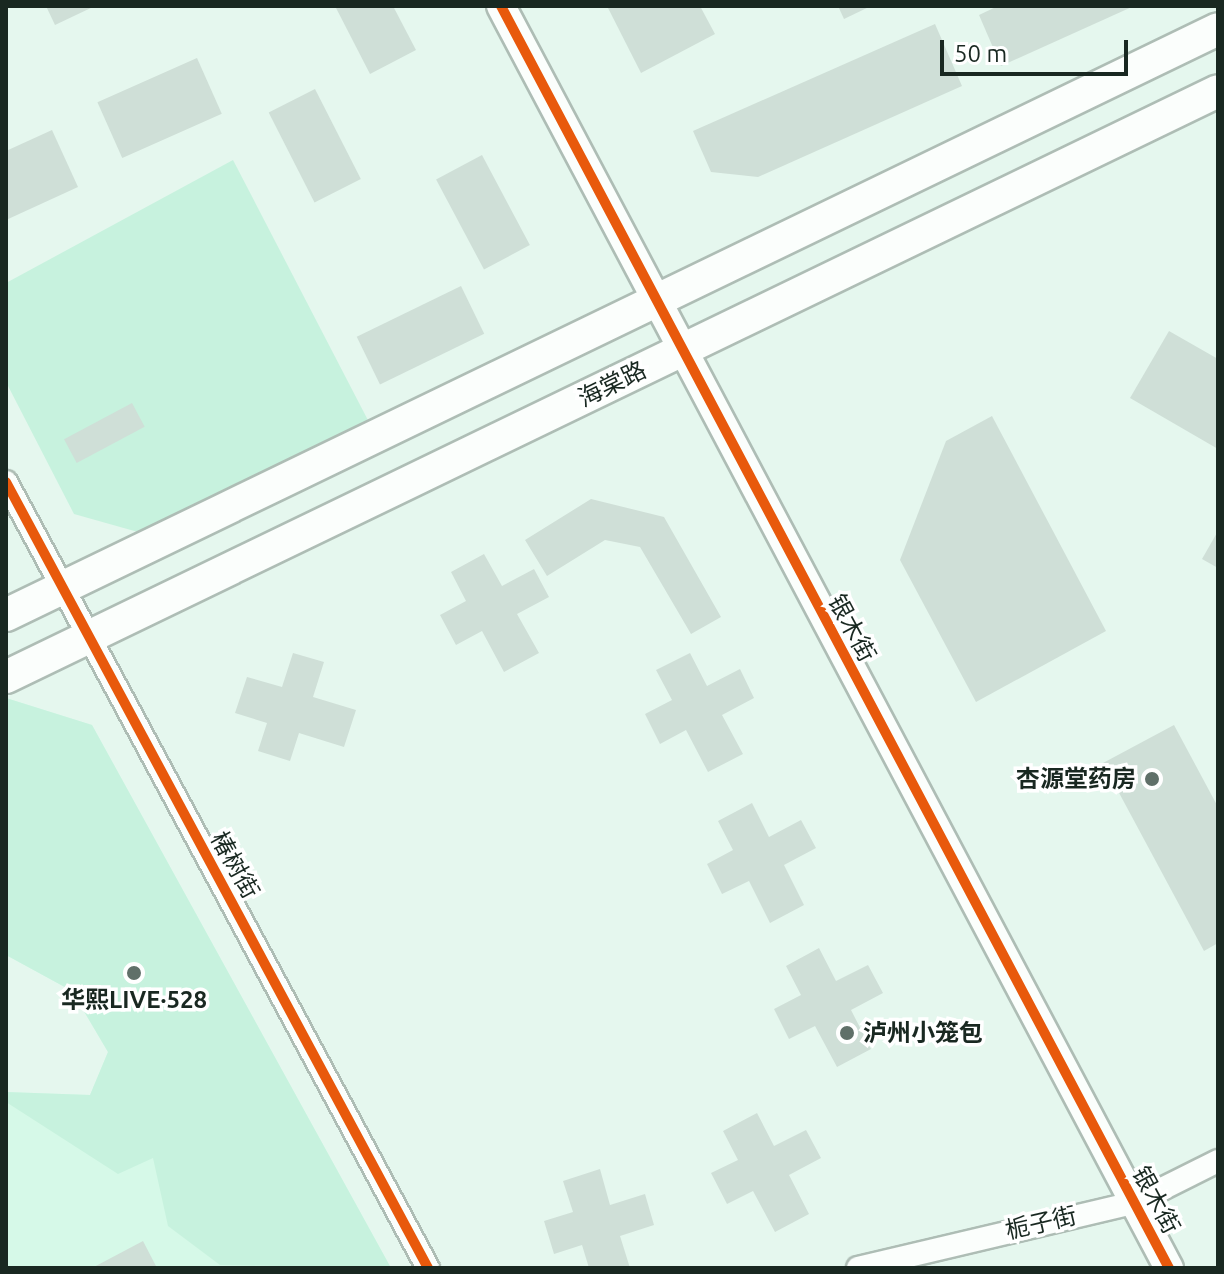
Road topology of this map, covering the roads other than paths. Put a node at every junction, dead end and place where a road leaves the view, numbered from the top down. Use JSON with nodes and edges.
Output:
{"nodes":[{"id":1,"x":501,"y":6,"type":"edge"},
{"id":2,"x":1218,"y":29,"type":"edge"},
{"id":3,"x":1218,"y":91,"type":"edge"},
{"id":4,"x":656,"y":300,"type":"junction"},
{"id":5,"x":683,"y":351,"type":"junction"},
{"id":6,"x":6,"y":482,"type":"edge"},
{"id":7,"x":61,"y":588,"type":"junction"},
{"id":8,"x":6,"y":615,"type":"edge"},
{"id":9,"x":86,"y":636,"type":"junction"},
{"id":10,"x":6,"y":677,"type":"edge"},
{"id":11,"x":1218,"y":1161,"type":"edge"},
{"id":12,"x":1134,"y":1203,"type":"junction"},
{"id":13,"x":428,"y":1268,"type":"edge"},
{"id":14,"x":858,"y":1268,"type":"edge"},
{"id":15,"x":1169,"y":1268,"type":"edge"}],
"edges":[{"from":1,"to":4,"type":"street","name":"银木街"},
{"from":2,"to":4,"type":"main road"},
{"from":3,"to":5,"type":"main road","name":"海棠路"},
{"from":4,"to":5,"type":"street","name":"银木街"},
{"from":4,"to":7,"type":"main road"},
{"from":5,"to":9,"type":"main road","name":"海棠路"},
{"from":5,"to":12,"type":"street","name":"银木街"},
{"from":6,"to":7,"type":"street","name":"椿树街"},
{"from":7,"to":8,"type":"main road"},
{"from":7,"to":9,"type":"street","name":"椿树街"},
{"from":9,"to":10,"type":"main road","name":"海棠路"},
{"from":9,"to":13,"type":"street","name":"椿树街"},
{"from":11,"to":12,"type":"street","name":"栀子街"},
{"from":12,"to":14,"type":"street","name":"栀子街"},
{"from":12,"to":15,"type":"street","name":"银木街"}]}
